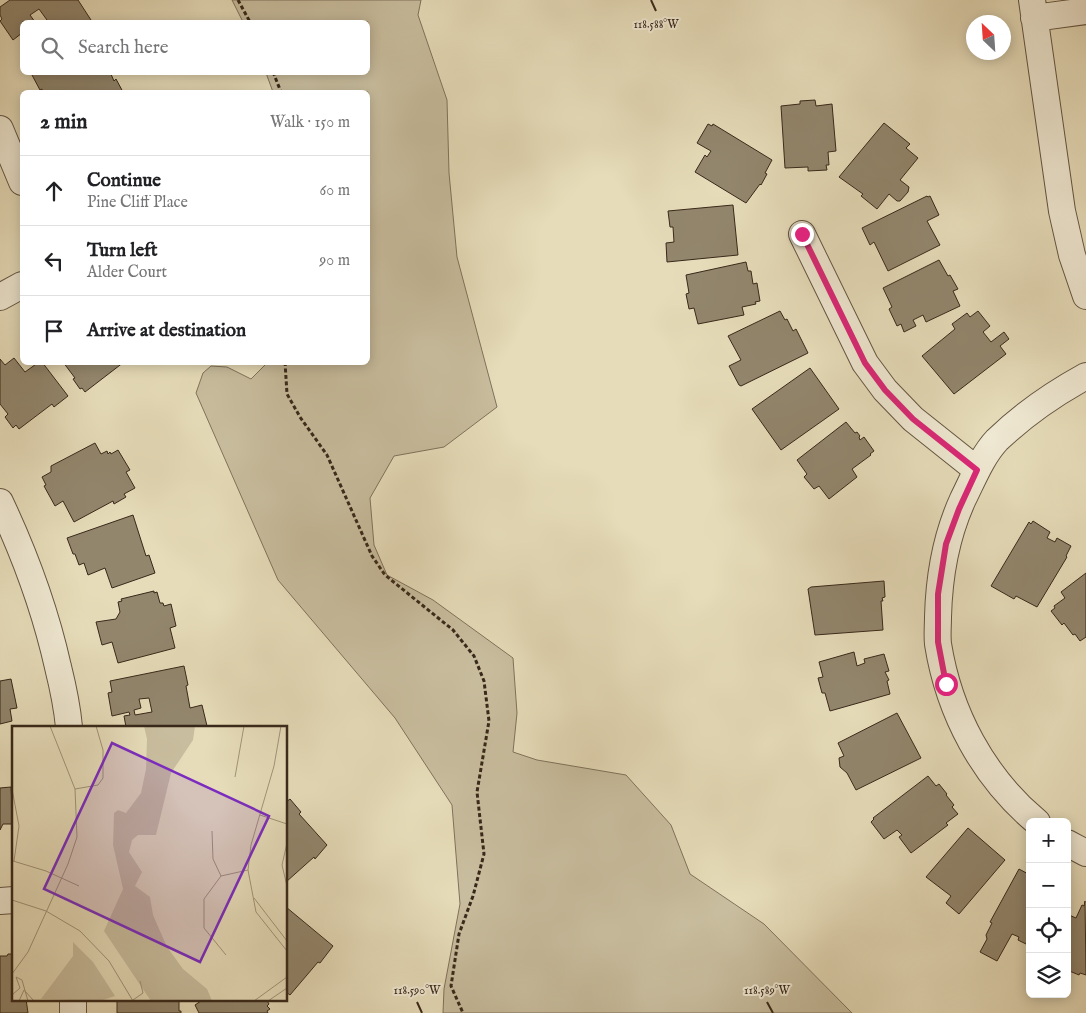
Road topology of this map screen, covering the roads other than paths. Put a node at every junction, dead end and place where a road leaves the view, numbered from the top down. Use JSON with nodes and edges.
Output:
{"nodes":[{"id":1,"x":1033,"y":9,"type":"edge"},
{"id":2,"x":1086,"y":11,"type":"edge"},
{"id":3,"x":0,"y":129,"type":"edge"},
{"id":4,"x":20,"y":177,"type":"edge"},
{"id":5,"x":802,"y":234,"type":"dead end"},
{"id":6,"x":20,"y":286,"type":"edge"},
{"id":7,"x":1086,"y":296,"type":"edge"},
{"id":8,"x":0,"y":297,"type":"edge"},
{"id":9,"x":1086,"y":376,"type":"edge"},
{"id":10,"x":977,"y":470,"type":"junction"},
{"id":11,"x":0,"y":502,"type":"edge"},
{"id":12,"x":69,"y":726,"type":"edge"},
{"id":13,"x":1032,"y":818,"type":"edge"},
{"id":14,"x":1071,"y":845,"type":"edge"},
{"id":15,"x":1086,"y":853,"type":"edge"},
{"id":16,"x":73,"y":1000,"type":"edge"},
{"id":17,"x":73,"y":1013,"type":"edge"}],
"edges":[{"from":1,"to":2,"type":"street"},
{"from":1,"to":7,"type":"street"},
{"from":3,"to":4,"type":"street"},
{"from":5,"to":10,"type":"street"},
{"from":6,"to":8,"type":"street"},
{"from":9,"to":10,"type":"street"},
{"from":10,"to":13,"type":"street"},
{"from":11,"to":12,"type":"street"},
{"from":14,"to":15,"type":"street"},
{"from":16,"to":17,"type":"street"}]}
